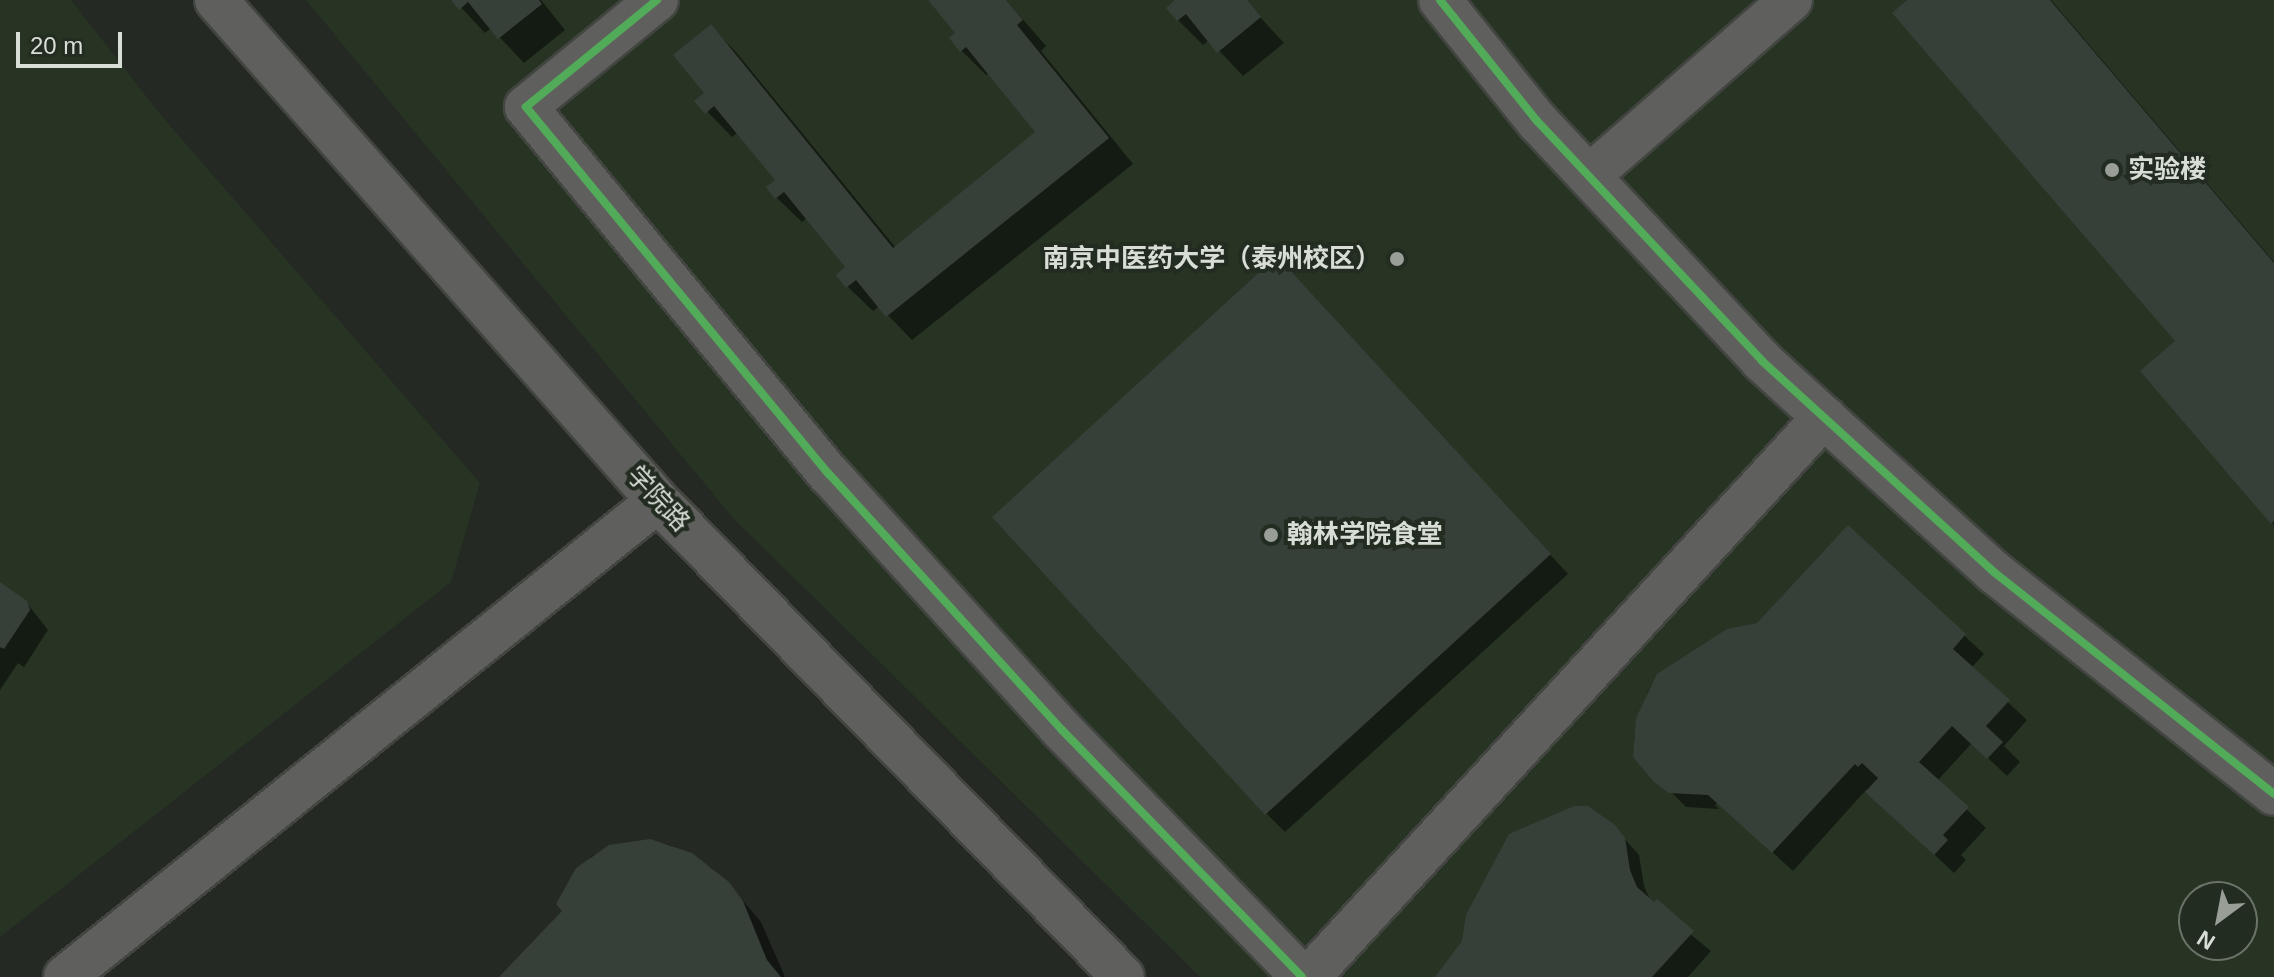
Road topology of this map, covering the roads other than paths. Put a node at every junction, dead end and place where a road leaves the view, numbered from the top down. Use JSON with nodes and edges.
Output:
{"nodes":[{"id":1,"x":216,"y":0,"type":"edge"},
{"id":2,"x":657,"y":0,"type":"edge"},
{"id":3,"x":1440,"y":0,"type":"edge"},
{"id":4,"x":1791,"y":0,"type":"edge"},
{"id":5,"x":1589,"y":176,"type":"junction"},
{"id":6,"x":1824,"y":417,"type":"junction"},
{"id":7,"x":658,"y":501,"type":"junction"},
{"id":8,"x":2274,"y":794,"type":"edge"},
{"id":9,"x":65,"y":977,"type":"edge"},
{"id":10,"x":1123,"y":977,"type":"edge"},
{"id":11,"x":1302,"y":977,"type":"edge"},
{"id":12,"x":1309,"y":977,"type":"edge"}],
"edges":[{"from":1,"to":7,"type":"street","name":"学院路"},
{"from":2,"to":11,"type":"street"},
{"from":3,"to":5,"type":"street"},
{"from":4,"to":5,"type":"street"},
{"from":5,"to":6,"type":"street"},
{"from":6,"to":8,"type":"street"},
{"from":6,"to":12,"type":"street"},
{"from":7,"to":9,"type":"street"},
{"from":7,"to":10,"type":"street","name":"学院路"}]}
